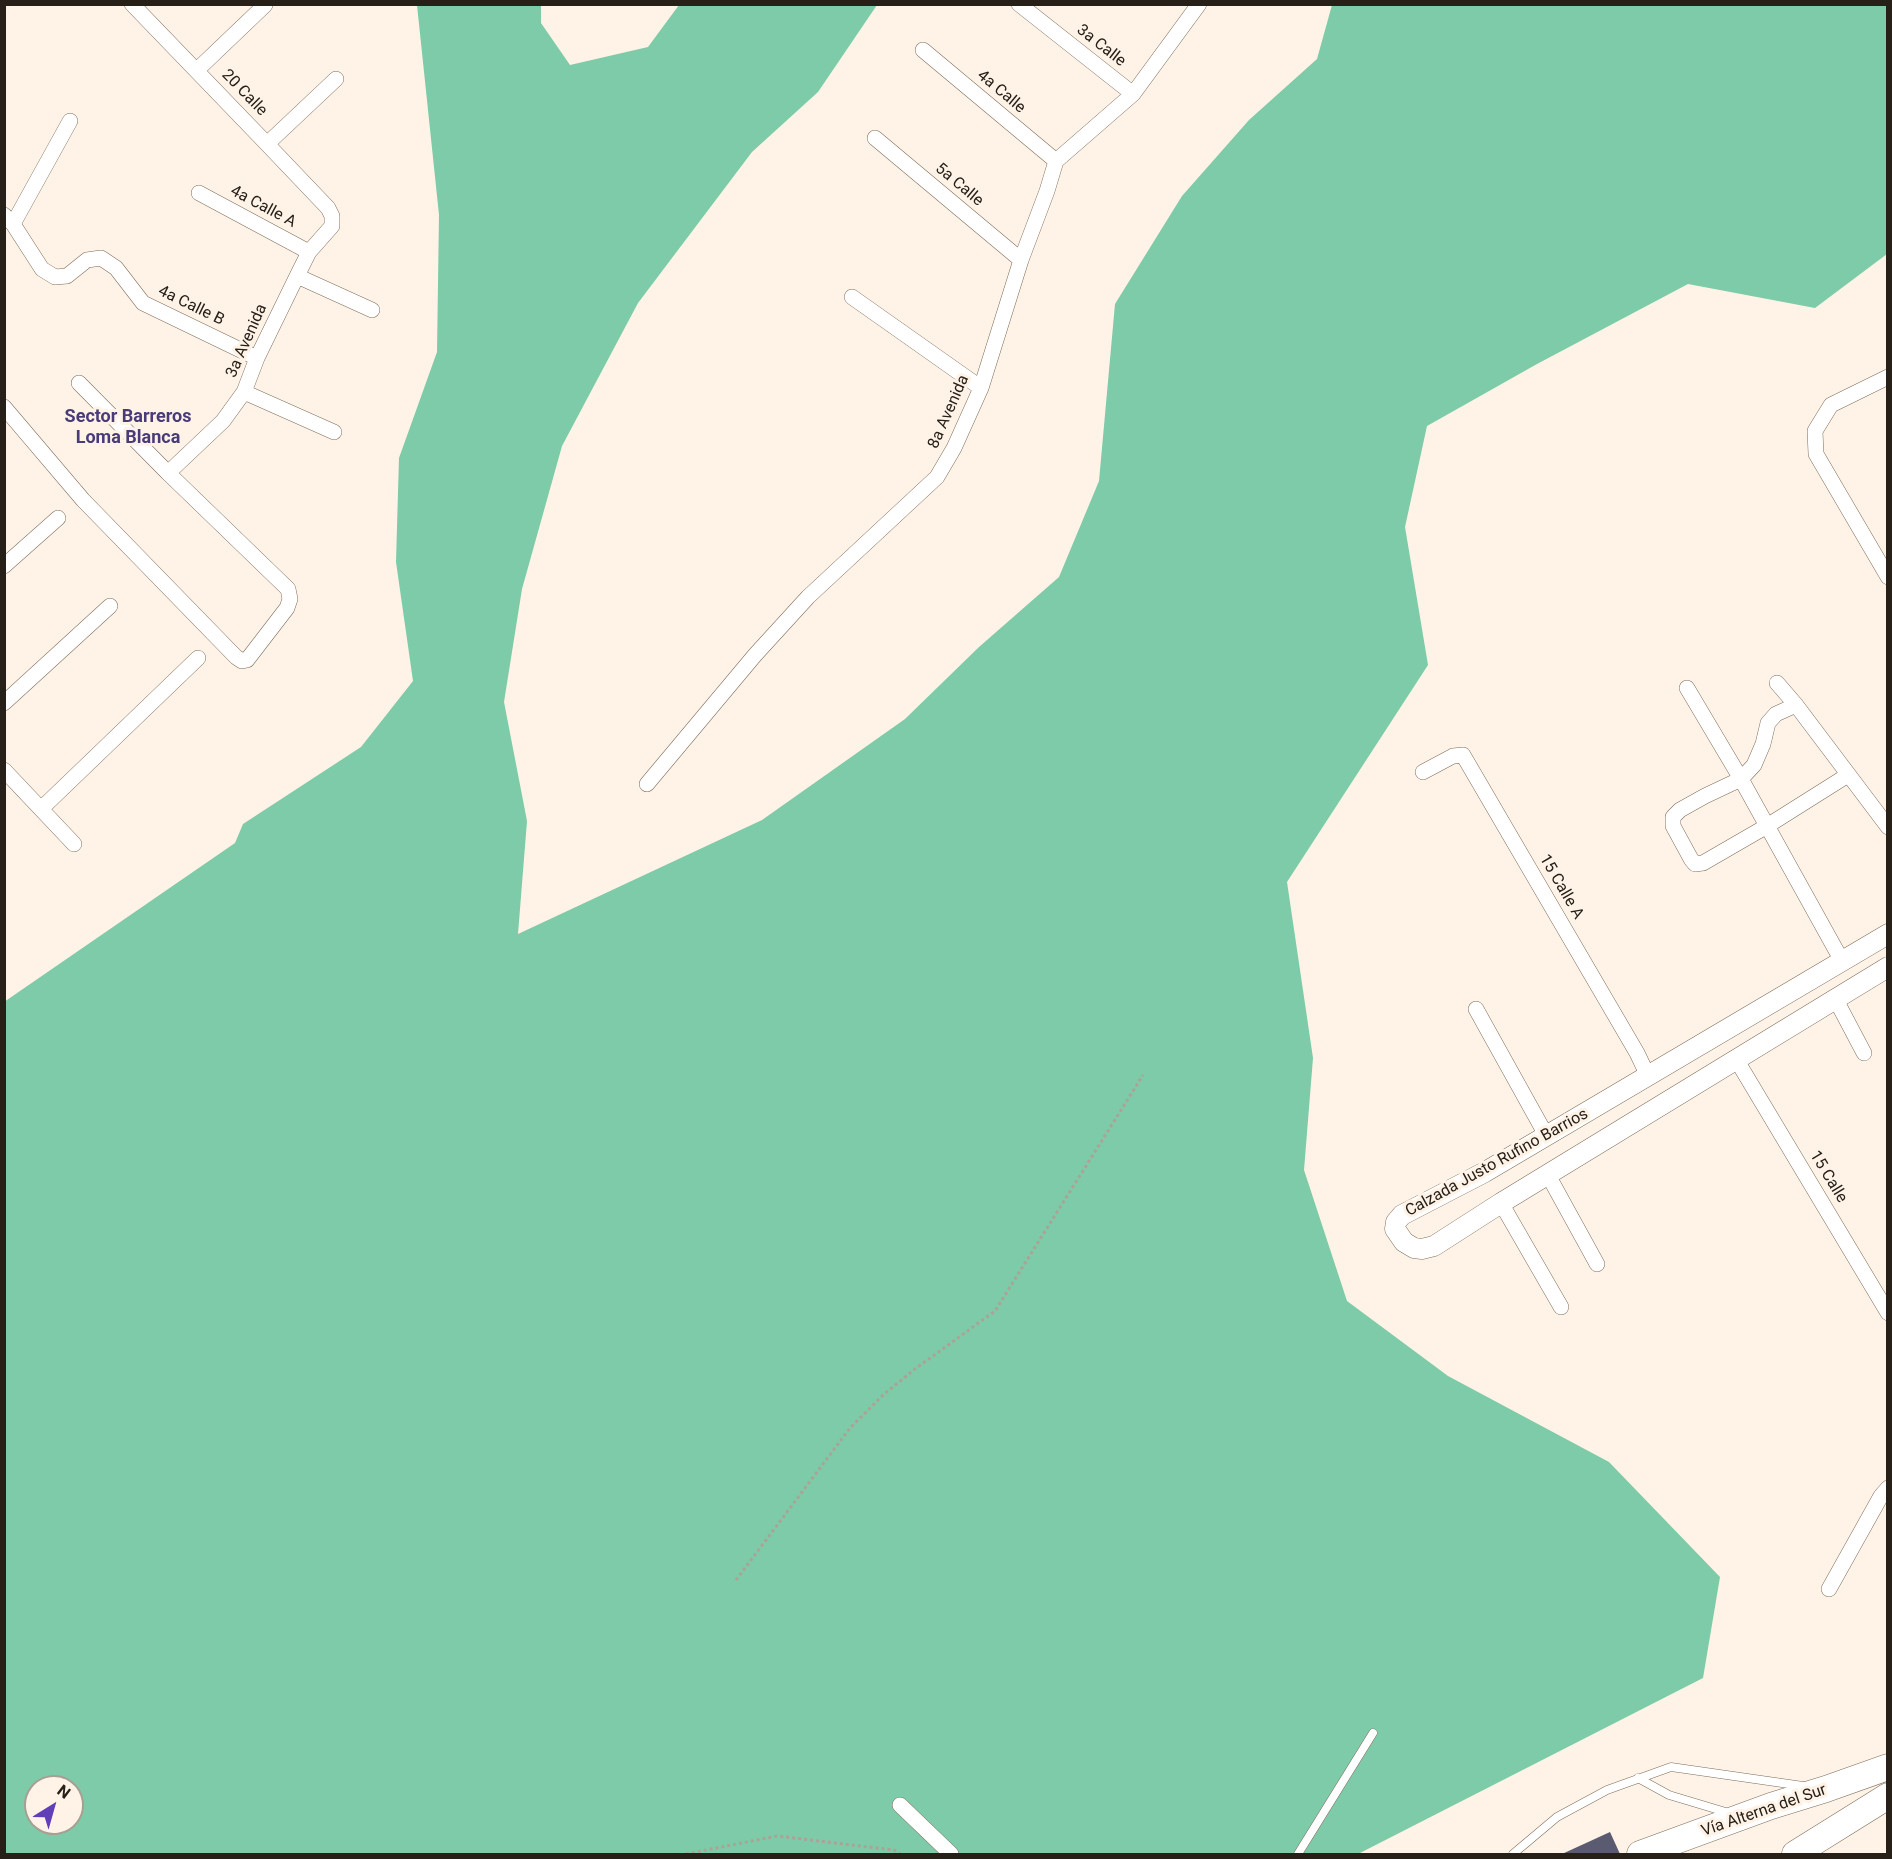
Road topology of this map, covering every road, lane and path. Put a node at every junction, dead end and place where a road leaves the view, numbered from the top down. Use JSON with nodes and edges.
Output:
{"nodes":[{"id":1,"x":132,"y":4,"type":"edge"},
{"id":2,"x":1019,"y":4,"type":"edge"},
{"id":3,"x":265,"y":5,"type":"edge"},
{"id":4,"x":1192,"y":7,"type":"edge"},
{"id":5,"x":923,"y":50,"type":"dead end"},
{"id":6,"x":197,"y":70,"type":"junction"},
{"id":7,"x":336,"y":79,"type":"dead end"},
{"id":8,"x":1133,"y":94,"type":"junction"},
{"id":9,"x":70,"y":121,"type":"dead end"},
{"id":10,"x":875,"y":138,"type":"dead end"},
{"id":11,"x":267,"y":144,"type":"junction"},
{"id":12,"x":1056,"y":161,"type":"junction"},
{"id":13,"x":199,"y":193,"type":"dead end"},
{"id":14,"x":328,"y":208,"type":"joint"},
{"id":15,"x":9,"y":220,"type":"edge"},
{"id":16,"x":309,"y":252,"type":"junction"},
{"id":17,"x":1021,"y":260,"type":"junction"},
{"id":18,"x":297,"y":276,"type":"junction"},
{"id":19,"x":852,"y":297,"type":"dead end"},
{"id":20,"x":372,"y":310,"type":"dead end"},
{"id":21,"x":256,"y":358,"type":"junction"},
{"id":22,"x":1887,"y":377,"type":"edge"},
{"id":23,"x":79,"y":383,"type":"dead end"},
{"id":24,"x":981,"y":388,"type":"junction"},
{"id":25,"x":244,"y":392,"type":"junction"},
{"id":26,"x":4,"y":407,"type":"edge"},
{"id":27,"x":334,"y":432,"type":"dead end"},
{"id":28,"x":168,"y":473,"type":"junction"},
{"id":29,"x":58,"y":518,"type":"dead end"},
{"id":30,"x":4,"y":566,"type":"edge"},
{"id":31,"x":1887,"y":577,"type":"edge"},
{"id":32,"x":110,"y":606,"type":"dead end"},
{"id":33,"x":198,"y":658,"type":"dead end"},
{"id":34,"x":1777,"y":683,"type":"dead end"},
{"id":35,"x":1687,"y":688,"type":"dead end"},
{"id":36,"x":4,"y":703,"type":"edge"},
{"id":37,"x":1796,"y":705,"type":"junction"},
{"id":38,"x":4,"y":770,"type":"edge"},
{"id":39,"x":1423,"y":772,"type":"dead end"},
{"id":40,"x":1848,"y":775,"type":"junction"},
{"id":41,"x":1741,"y":779,"type":"junction"},
{"id":42,"x":647,"y":784,"type":"dead end"},
{"id":43,"x":41,"y":809,"type":"junction"},
{"id":44,"x":1767,"y":826,"type":"junction"},
{"id":45,"x":1887,"y":827,"type":"edge"},
{"id":46,"x":74,"y":844,"type":"dead end"},
{"id":47,"x":1887,"y":934,"type":"edge"},
{"id":48,"x":1842,"y":961,"type":"junction"},
{"id":49,"x":1887,"y":967,"type":"edge"},
{"id":50,"x":1836,"y":1000,"type":"junction"},
{"id":51,"x":1476,"y":1009,"type":"dead end"},
{"id":52,"x":1864,"y":1053,"type":"dead end"},
{"id":53,"x":1736,"y":1059,"type":"junction"},
{"id":54,"x":1143,"y":1075,"type":"dead end"},
{"id":55,"x":1648,"y":1076,"type":"junction"},
{"id":56,"x":1582,"y":1114,"type":"junction"},
{"id":57,"x":1546,"y":1135,"type":"junction"},
{"id":58,"x":1601,"y":1143,"type":"junction"},
{"id":59,"x":1548,"y":1175,"type":"junction"},
{"id":60,"x":1501,"y":1203,"type":"junction"},
{"id":61,"x":1598,"y":1264,"type":"dead end"},
{"id":62,"x":1561,"y":1307,"type":"dead end"},
{"id":63,"x":1887,"y":1313,"type":"edge"},
{"id":64,"x":1887,"y":1488,"type":"edge"},
{"id":65,"x":736,"y":1580,"type":"dead end"},
{"id":66,"x":1829,"y":1589,"type":"dead end"},
{"id":67,"x":1372,"y":1733,"type":"dead end"},
{"id":68,"x":1887,"y":1767,"type":"edge"},
{"id":69,"x":1638,"y":1778,"type":"junction"},
{"id":70,"x":1826,"y":1790,"type":"junction"},
{"id":71,"x":1882,"y":1799,"type":"edge"},
{"id":72,"x":900,"y":1805,"type":"dead end"},
{"id":73,"x":1742,"y":1817,"type":"junction"},
{"id":74,"x":686,"y":1854,"type":"edge"},
{"id":75,"x":900,"y":1854,"type":"edge"},
{"id":76,"x":951,"y":1854,"type":"edge"},
{"id":77,"x":1298,"y":1854,"type":"edge"},
{"id":78,"x":1513,"y":1854,"type":"edge"},
{"id":79,"x":1640,"y":1854,"type":"edge"},
{"id":80,"x":1795,"y":1854,"type":"edge"},
{"id":81,"x":1820,"y":1854,"type":"edge"}],
"edges":[{"from":1,"to":6,"type":"street","name":"20 Calle"},
{"from":2,"to":8,"type":"street","name":"3a Calle"},
{"from":3,"to":6,"type":"street"},
{"from":4,"to":8,"type":"street"},
{"from":5,"to":12,"type":"street","name":"4a Calle"},
{"from":6,"to":11,"type":"street","name":"20 Calle"},
{"from":7,"to":11,"type":"street"},
{"from":8,"to":12,"type":"street"},
{"from":9,"to":15,"type":"street"},
{"from":10,"to":17,"type":"street","name":"5a Calle"},
{"from":11,"to":14,"type":"street","name":"20 Calle"},
{"from":12,"to":17,"type":"street","name":"8a Avenida"},
{"from":13,"to":16,"type":"street","name":"4a Calle A"},
{"from":14,"to":16,"type":"street","name":"3a Avenida"},
{"from":15,"to":21,"type":"street","name":"4a Calle B"},
{"from":16,"to":18,"type":"street","name":"3a Avenida"},
{"from":17,"to":24,"type":"street","name":"8a Avenida"},
{"from":18,"to":20,"type":"street"},
{"from":18,"to":21,"type":"street","name":"3a Avenida"},
{"from":19,"to":24,"type":"street"},
{"from":21,"to":25,"type":"street","name":"3a Avenida"},
{"from":22,"to":31,"type":"street"},
{"from":23,"to":28,"type":"street"},
{"from":24,"to":42,"type":"street","name":"8a Avenida"},
{"from":25,"to":27,"type":"street"},
{"from":25,"to":28,"type":"street","name":"3a Avenida"},
{"from":26,"to":28,"type":"street"},
{"from":29,"to":30,"type":"street"},
{"from":32,"to":36,"type":"street"},
{"from":33,"to":43,"type":"street"},
{"from":34,"to":37,"type":"street"},
{"from":35,"to":41,"type":"street"},
{"from":37,"to":40,"type":"street"},
{"from":37,"to":41,"type":"street"},
{"from":38,"to":43,"type":"street"},
{"from":39,"to":55,"type":"street","name":"15 Calle A"},
{"from":40,"to":44,"type":"street"},
{"from":40,"to":45,"type":"street"},
{"from":41,"to":44,"type":"street"},
{"from":41,"to":44,"type":"street"},
{"from":43,"to":46,"type":"street"},
{"from":44,"to":48,"type":"street"},
{"from":47,"to":48,"type":"street","name":"Calzada Justo Rufino Barrios"},
{"from":48,"to":55,"type":"street","name":"Calzada Justo Rufino Barrios"},
{"from":49,"to":50,"type":"street","name":"Calzada Justo Rufino Barrios"},
{"from":50,"to":52,"type":"street"},
{"from":50,"to":53,"type":"street","name":"Calzada Justo Rufino Barrios"},
{"from":51,"to":57,"type":"street"},
{"from":53,"to":58,"type":"street","name":"Calzada Justo Rufino Barrios"},
{"from":53,"to":63,"type":"street","name":"15 Calle"},
{"from":54,"to":65,"type":"path"},
{"from":55,"to":56,"type":"street","name":"Calzada Justo Rufino Barrios"},
{"from":56,"to":57,"type":"street","name":"Calzada Justo Rufino Barrios"},
{"from":56,"to":58,"type":"street"},
{"from":57,"to":60,"type":"street","name":"Calzada Justo Rufino Barrios"},
{"from":58,"to":59,"type":"street","name":"Calzada Justo Rufino Barrios"},
{"from":59,"to":60,"type":"street","name":"Calzada Justo Rufino Barrios"},
{"from":59,"to":61,"type":"street"},
{"from":60,"to":62,"type":"street"},
{"from":64,"to":66,"type":"street"},
{"from":67,"to":77,"type":"lane"},
{"from":68,"to":70,"type":"highway","name":"Vía Alterna del Sur"},
{"from":69,"to":70,"type":"lane"},
{"from":69,"to":73,"type":"lane"},
{"from":69,"to":78,"type":"lane"},
{"from":70,"to":73,"type":"highway","name":"Vía Alterna del Sur"},
{"from":71,"to":80,"type":"highway"},
{"from":71,"to":81,"type":"highway"},
{"from":72,"to":76,"type":"street"},
{"from":73,"to":79,"type":"highway","name":"Vía Alterna del Sur"},
{"from":74,"to":75,"type":"path"}]}
